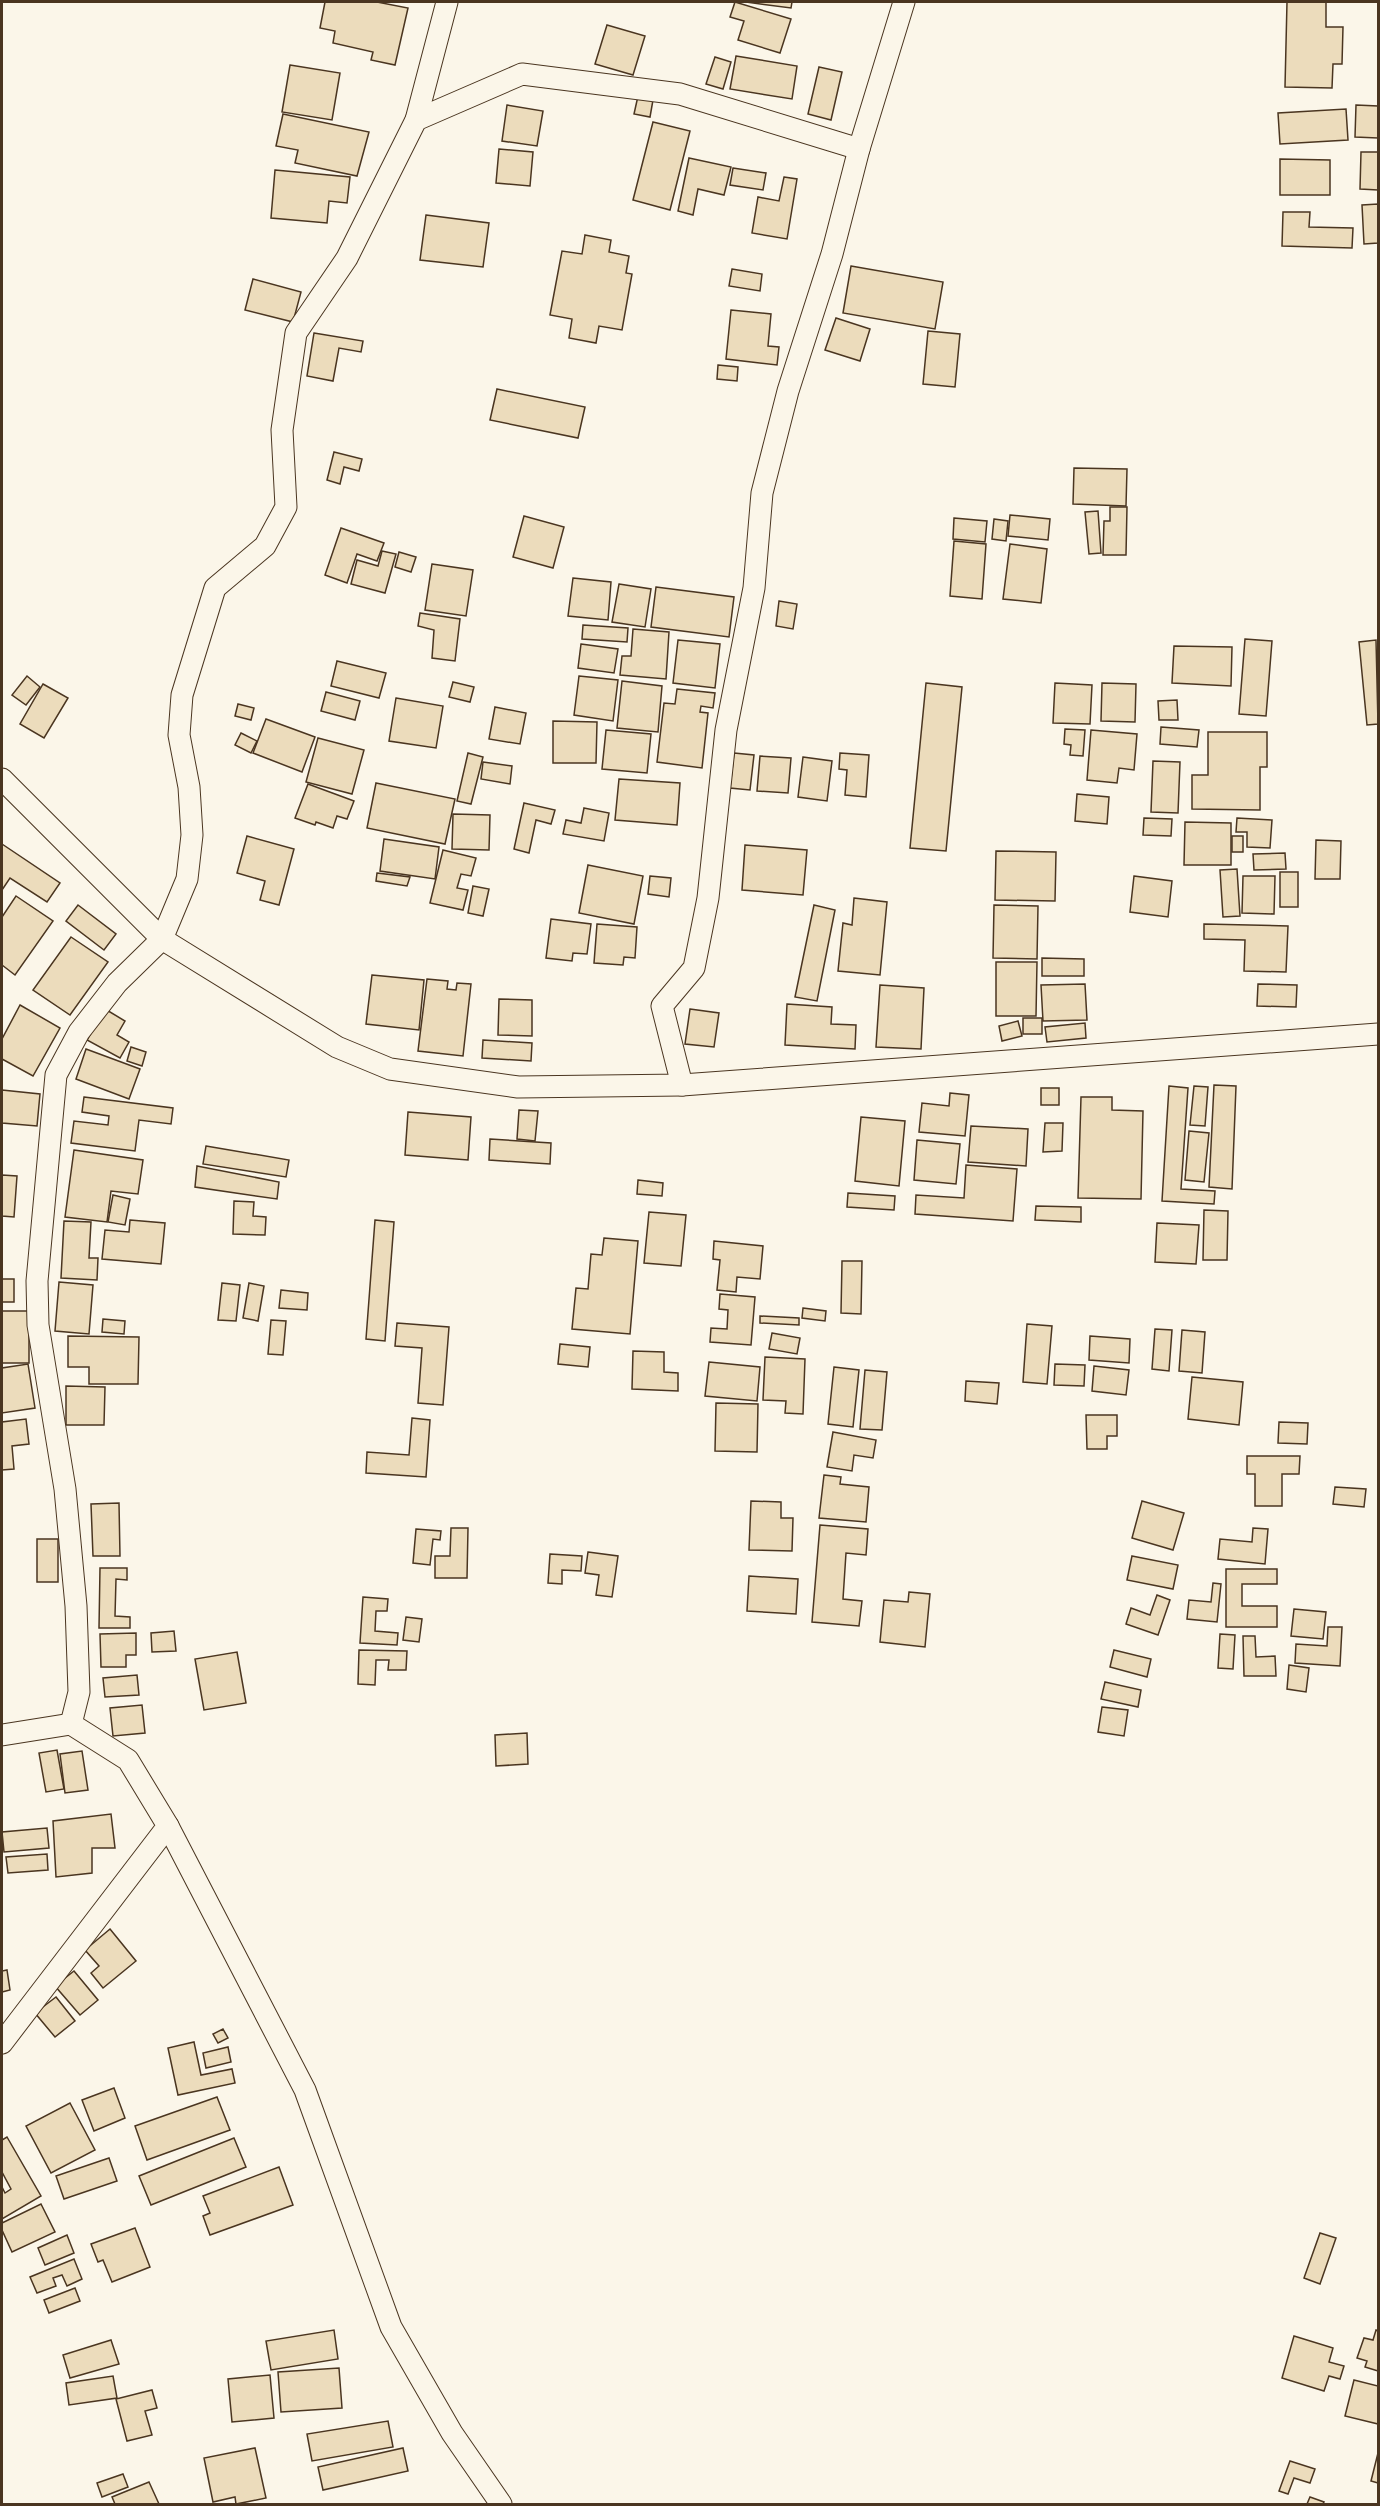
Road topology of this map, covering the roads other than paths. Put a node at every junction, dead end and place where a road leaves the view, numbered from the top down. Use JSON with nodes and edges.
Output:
{"nodes":[{"id":1,"x":447,"y":2,"type":"edge"},
{"id":2,"x":904,"y":2,"type":"edge"},
{"id":3,"x":416,"y":120,"type":"junction"},
{"id":4,"x":860,"y":149,"type":"junction"},
{"id":5,"x":2,"y":779,"type":"edge"},
{"id":6,"x":162,"y":939,"type":"junction"},
{"id":7,"x":1378,"y":1034,"type":"edge"},
{"id":8,"x":682,"y":1085,"type":"junction"},
{"id":9,"x":71,"y":1724,"type":"junction"},
{"id":10,"x":2,"y":1735,"type":"edge"},
{"id":11,"x":168,"y":1826,"type":"junction"},
{"id":12,"x":2,"y":2043,"type":"edge"},
{"id":13,"x":501,"y":2505,"type":"edge"}],
"edges":[{"from":1,"to":3,"type":"street"},
{"from":2,"to":4,"type":"street"},
{"from":3,"to":4,"type":"street"},
{"from":3,"to":6,"type":"street"},
{"from":4,"to":8,"type":"street"},
{"from":5,"to":6,"type":"street"},
{"from":6,"to":8,"type":"street"},
{"from":6,"to":9,"type":"street"},
{"from":7,"to":8,"type":"street"},
{"from":9,"to":10,"type":"street"},
{"from":9,"to":11,"type":"street"},
{"from":11,"to":12,"type":"street"},
{"from":11,"to":13,"type":"street"}]}
